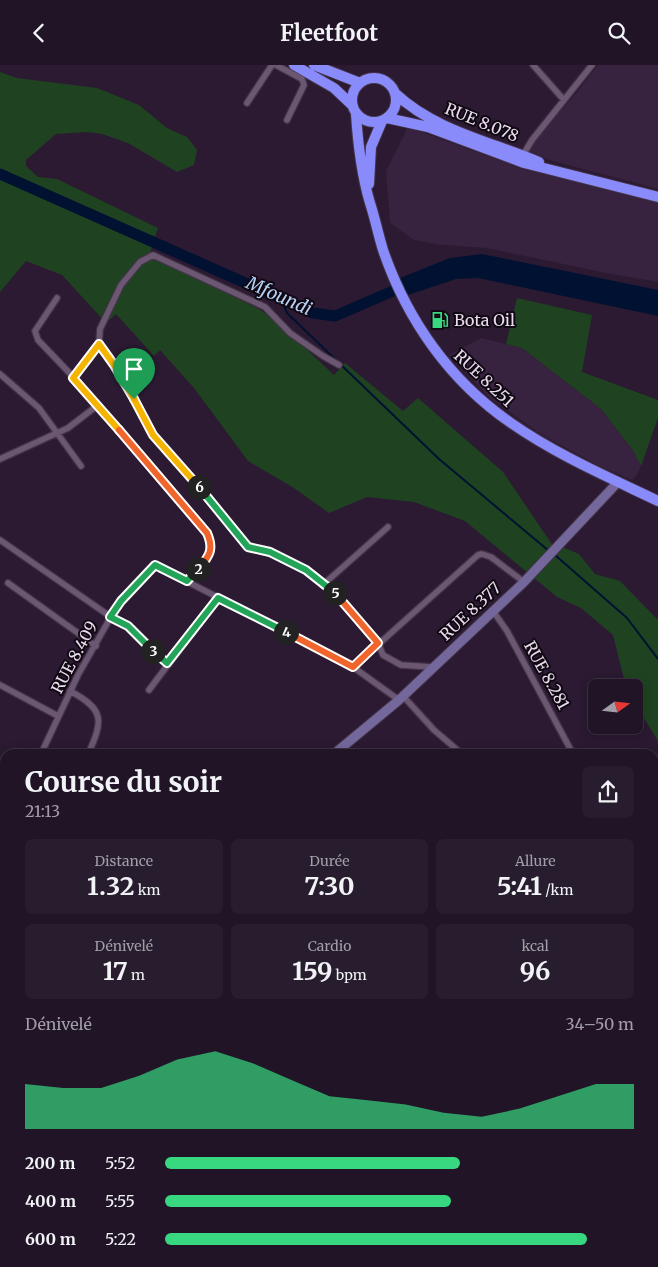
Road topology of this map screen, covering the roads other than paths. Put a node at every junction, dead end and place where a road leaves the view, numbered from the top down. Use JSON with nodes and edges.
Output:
{"nodes":[{"id":1,"x":272,"y":65,"type":"edge"},
{"id":2,"x":276,"y":65,"type":"edge"},
{"id":3,"x":294,"y":65,"type":"edge"},
{"id":4,"x":314,"y":65,"type":"edge"},
{"id":5,"x":533,"y":65,"type":"edge"},
{"id":6,"x":592,"y":65,"type":"edge"},
{"id":7,"x":360,"y":83,"type":"junction"},
{"id":8,"x":396,"y":93,"type":"junction"},
{"id":9,"x":564,"y":100,"type":"junction"},
{"id":10,"x":247,"y":103,"type":"dead end"},
{"id":11,"x":354,"y":109,"type":"junction"},
{"id":12,"x":287,"y":120,"type":"dead end"},
{"id":13,"x":385,"y":120,"type":"junction"},
{"id":14,"x":523,"y":155,"type":"junction"},
{"id":15,"x":561,"y":172,"type":"junction"},
{"id":16,"x":658,"y":197,"type":"edge"},
{"id":17,"x":370,"y":203,"type":"junction"},
{"id":18,"x":57,"y":298,"type":"dead end"},
{"id":19,"x":99,"y":344,"type":"junction"},
{"id":20,"x":339,"y":365,"type":"dead end"},
{"id":21,"x":0,"y":374,"type":"edge"},
{"id":22,"x":73,"y":378,"type":"junction"},
{"id":23,"x":98,"y":405,"type":"junction"},
{"id":24,"x":58,"y":433,"type":"junction"},
{"id":25,"x":0,"y":459,"type":"edge"},
{"id":26,"x":81,"y":466,"type":"dead end"},
{"id":27,"x":618,"y":482,"type":"junction"},
{"id":28,"x":658,"y":501,"type":"edge"},
{"id":29,"x":388,"y":527,"type":"dead end"},
{"id":30,"x":0,"y":540,"type":"edge"},
{"id":31,"x":187,"y":581,"type":"junction"},
{"id":32,"x":524,"y":582,"type":"junction"},
{"id":33,"x":8,"y":583,"type":"dead end"},
{"id":34,"x":325,"y":583,"type":"junction"},
{"id":35,"x":218,"y":598,"type":"junction"},
{"id":36,"x":494,"y":611,"type":"junction"},
{"id":37,"x":110,"y":617,"type":"junction"},
{"id":38,"x":378,"y":643,"type":"junction"},
{"id":39,"x":96,"y":646,"type":"junction"},
{"id":40,"x":167,"y":663,"type":"junction"},
{"id":41,"x":353,"y":667,"type":"junction"},
{"id":42,"x":432,"y":667,"type":"junction"},
{"id":43,"x":0,"y":685,"type":"edge"},
{"id":44,"x":149,"y":690,"type":"dead end"},
{"id":45,"x":70,"y":691,"type":"junction"},
{"id":46,"x":401,"y":698,"type":"junction"},
{"id":47,"x":58,"y":716,"type":"junction"},
{"id":48,"x":43,"y":749,"type":"edge"},
{"id":49,"x":90,"y":749,"type":"edge"},
{"id":50,"x":340,"y":749,"type":"edge"},
{"id":51,"x":456,"y":749,"type":"edge"},
{"id":52,"x":570,"y":749,"type":"edge"}],
"edges":[{"from":1,"to":10,"type":"street"},
{"from":2,"to":12,"type":"street"},
{"from":3,"to":11,"type":"highway"},
{"from":4,"to":7,"type":"highway"},
{"from":5,"to":9,"type":"street"},
{"from":6,"to":9,"type":"street"},
{"from":7,"to":8,"type":"highway"},
{"from":7,"to":11,"type":"highway"},
{"from":8,"to":13,"type":"highway"},
{"from":8,"to":14,"type":"highway","name":"RUE 8.078"},
{"from":9,"to":14,"type":"street"},
{"from":11,"to":13,"type":"highway"},
{"from":11,"to":17,"type":"highway","name":"RUE 8.251"},
{"from":13,"to":15,"type":"highway","name":"RUE 8.078"},
{"from":13,"to":17,"type":"highway","name":"RUE 8.251"},
{"from":14,"to":15,"type":"highway","name":"RUE 8.078"},
{"from":15,"to":16,"type":"highway","name":"RUE 8.078"},
{"from":17,"to":27,"type":"highway","name":"RUE 8.251"},
{"from":18,"to":22,"type":"street"},
{"from":19,"to":20,"type":"street"},
{"from":19,"to":22,"type":"street"},
{"from":19,"to":34,"type":"street"},
{"from":21,"to":24,"type":"street"},
{"from":22,"to":23,"type":"street"},
{"from":23,"to":24,"type":"street"},
{"from":23,"to":31,"type":"street"},
{"from":24,"to":25,"type":"street"},
{"from":24,"to":26,"type":"street"},
{"from":27,"to":28,"type":"highway","name":"RUE 8.251"},
{"from":27,"to":32,"type":"street","name":"RUE 8.377"},
{"from":29,"to":34,"type":"street"},
{"from":30,"to":37,"type":"street"},
{"from":31,"to":35,"type":"street","name":"RUE 8.409"},
{"from":31,"to":37,"type":"street","name":"RUE 8.409"},
{"from":32,"to":36,"type":"street","name":"RUE 8.377"},
{"from":32,"to":38,"type":"street"},
{"from":33,"to":39,"type":"street"},
{"from":34,"to":38,"type":"street"},
{"from":35,"to":40,"type":"street"},
{"from":35,"to":41,"type":"street","name":"RUE 8.409"},
{"from":36,"to":42,"type":"street","name":"RUE 8.377"},
{"from":36,"to":52,"type":"street","name":"RUE 8.281"},
{"from":37,"to":39,"type":"street","name":"RUE 8.409"},
{"from":37,"to":40,"type":"street"},
{"from":38,"to":41,"type":"street"},
{"from":38,"to":42,"type":"street"},
{"from":39,"to":45,"type":"street","name":"RUE 8.409"},
{"from":40,"to":44,"type":"street"},
{"from":41,"to":46,"type":"street","name":"RUE 8.409"},
{"from":42,"to":46,"type":"street","name":"RUE 8.377"},
{"from":43,"to":47,"type":"street"},
{"from":45,"to":47,"type":"street","name":"RUE 8.409"},
{"from":45,"to":49,"type":"street"},
{"from":46,"to":50,"type":"street","name":"RUE 8.377"},
{"from":46,"to":51,"type":"street","name":"RUE 8.409"},
{"from":47,"to":48,"type":"street","name":"RUE 8.409"}]}
